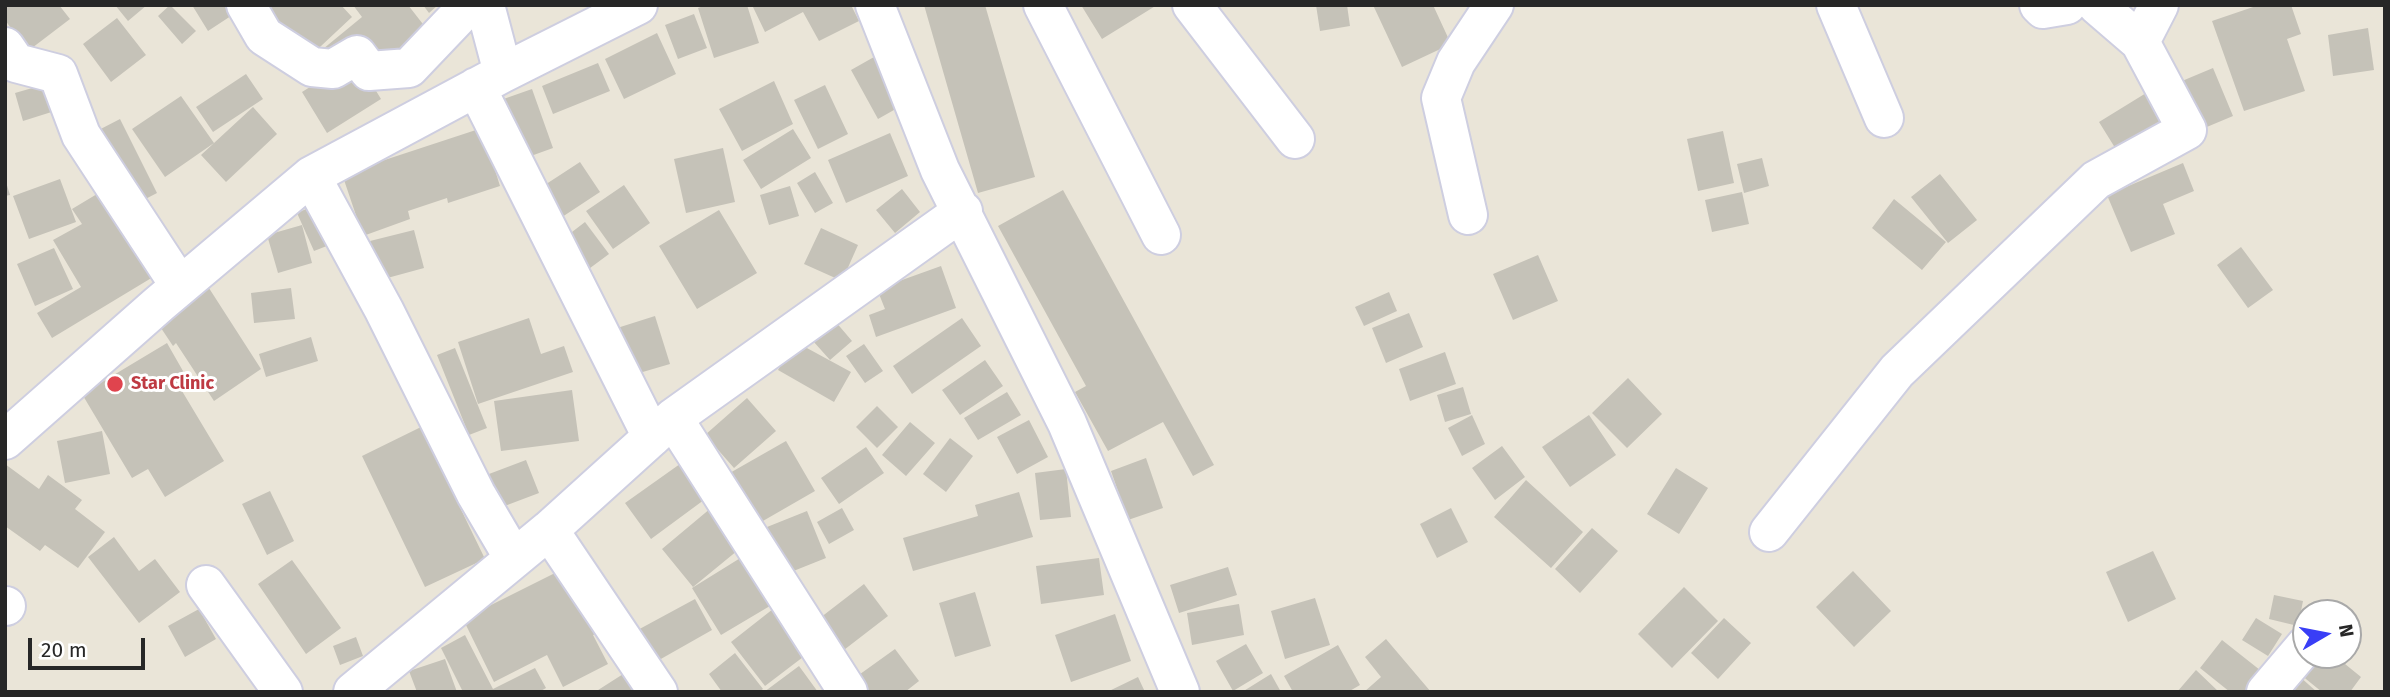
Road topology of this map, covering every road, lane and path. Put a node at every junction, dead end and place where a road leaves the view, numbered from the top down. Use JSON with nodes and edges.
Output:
{"nodes":[{"id":1,"x":246,"y":5,"type":"edge"},
{"id":2,"x":469,"y":5,"type":"edge"},
{"id":3,"x":485,"y":5,"type":"edge"},
{"id":4,"x":638,"y":5,"type":"edge"},
{"id":5,"x":875,"y":5,"type":"edge"},
{"id":6,"x":1043,"y":5,"type":"edge"},
{"id":7,"x":1192,"y":5,"type":"edge"},
{"id":8,"x":1494,"y":5,"type":"edge"},
{"id":9,"x":1836,"y":5,"type":"edge"},
{"id":10,"x":2039,"y":5,"type":"edge"},
{"id":11,"x":2067,"y":5,"type":"edge"},
{"id":12,"x":2097,"y":5,"type":"edge"},
{"id":13,"x":2159,"y":5,"type":"edge"},
{"id":14,"x":2140,"y":42,"type":"junction"},
{"id":15,"x":5,"y":47,"type":"edge"},
{"id":16,"x":489,"y":80,"type":"junction"},
{"id":17,"x":1884,"y":118,"type":"dead end"},
{"id":18,"x":1295,"y":139,"type":"dead end"},
{"id":19,"x":312,"y":176,"type":"junction"},
{"id":20,"x":963,"y":211,"type":"junction"},
{"id":21,"x":1468,"y":215,"type":"dead end"},
{"id":22,"x":1161,"y":235,"type":"dead end"},
{"id":23,"x":180,"y":286,"type":"junction"},
{"id":24,"x":662,"y":427,"type":"junction"},
{"id":25,"x":6,"y":436,"type":"edge"},
{"id":26,"x":549,"y":530,"type":"junction"},
{"id":27,"x":1769,"y":532,"type":"dead end"},
{"id":28,"x":513,"y":557,"type":"junction"},
{"id":29,"x":206,"y":585,"type":"dead end"},
{"id":30,"x":2292,"y":661,"type":"edge"},
{"id":31,"x":283,"y":692,"type":"edge"},
{"id":32,"x":353,"y":692,"type":"edge"},
{"id":33,"x":659,"y":692,"type":"edge"},
{"id":34,"x":848,"y":692,"type":"edge"},
{"id":35,"x":1180,"y":692,"type":"edge"},
{"id":36,"x":2266,"y":692,"type":"edge"}],
"edges":[{"from":1,"to":2,"type":"street"},
{"from":3,"to":16,"type":"street"},
{"from":4,"to":16,"type":"street"},
{"from":5,"to":20,"type":"street"},
{"from":6,"to":22,"type":"street"},
{"from":7,"to":18,"type":"street"},
{"from":8,"to":21,"type":"street"},
{"from":9,"to":17,"type":"street"},
{"from":10,"to":11,"type":"street"},
{"from":12,"to":14,"type":"street"},
{"from":13,"to":14,"type":"street"},
{"from":14,"to":27,"type":"street"},
{"from":15,"to":23,"type":"street"},
{"from":16,"to":19,"type":"street"},
{"from":16,"to":24,"type":"street"},
{"from":19,"to":23,"type":"street"},
{"from":19,"to":28,"type":"street"},
{"from":20,"to":24,"type":"street"},
{"from":20,"to":35,"type":"street"},
{"from":23,"to":25,"type":"street"},
{"from":24,"to":26,"type":"street"},
{"from":24,"to":34,"type":"street"},
{"from":26,"to":28,"type":"street"},
{"from":26,"to":33,"type":"street"},
{"from":28,"to":32,"type":"street"},
{"from":29,"to":31,"type":"street"},
{"from":30,"to":36,"type":"street"}]}
